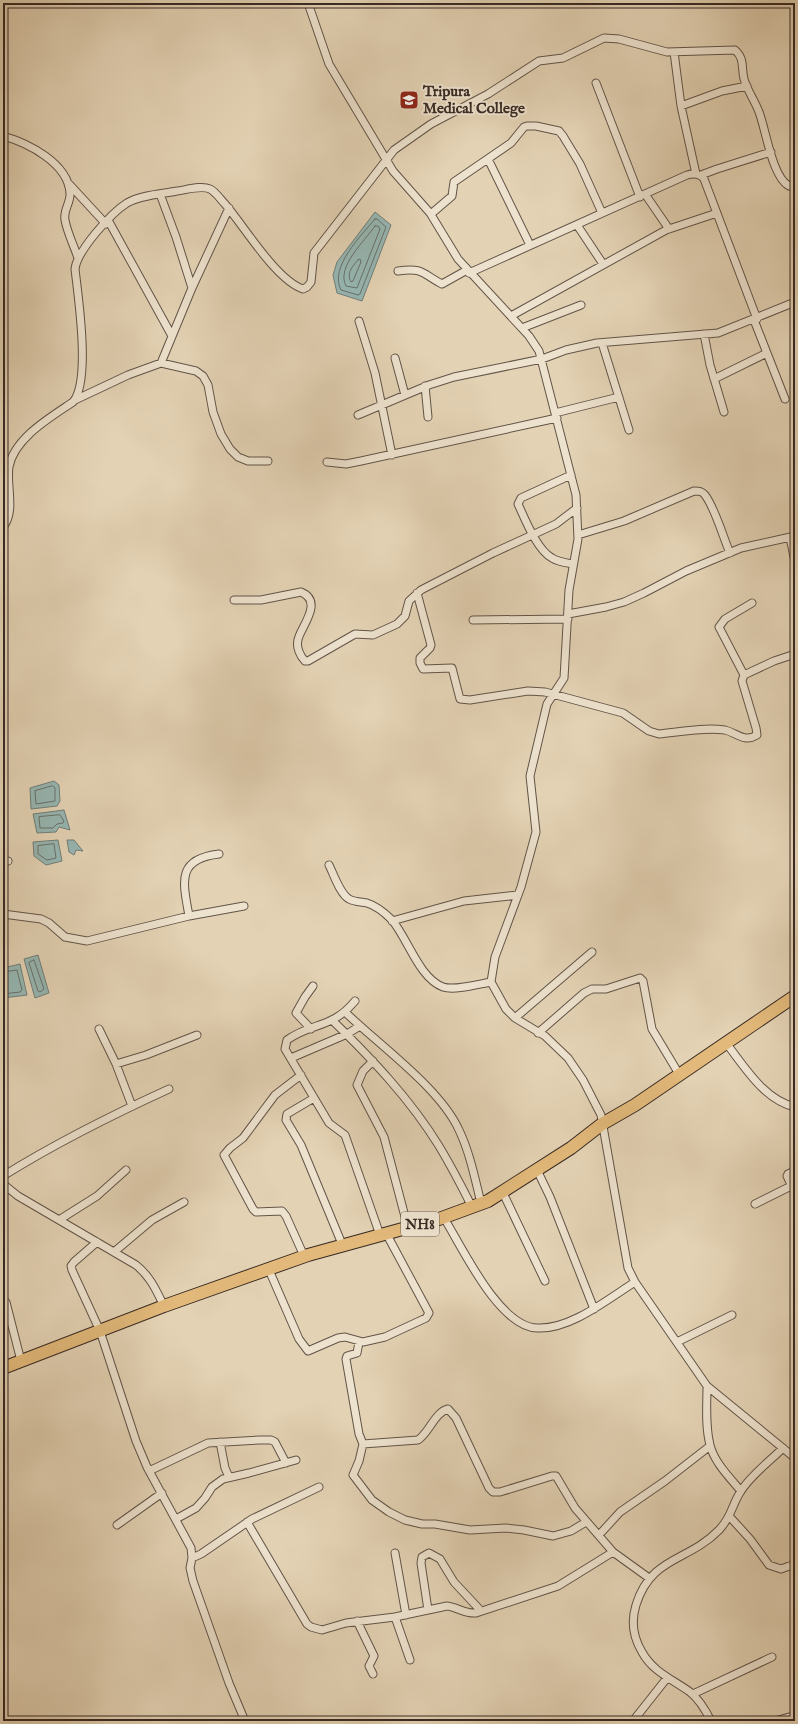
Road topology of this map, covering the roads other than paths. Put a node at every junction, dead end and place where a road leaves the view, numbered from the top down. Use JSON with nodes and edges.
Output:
{"nodes":[{"id":1,"x":308,"y":3,"type":"edge"},
{"id":2,"x":674,"y":52,"type":"junction"},
{"id":3,"x":596,"y":83,"type":"dead end"},
{"id":4,"x":747,"y":86,"type":"junction"},
{"id":5,"x":681,"y":106,"type":"junction"},
{"id":6,"x":3,"y":136,"type":"edge"},
{"id":7,"x":771,"y":152,"type":"junction"},
{"id":8,"x":385,"y":158,"type":"junction"},
{"id":9,"x":488,"y":159,"type":"junction"},
{"id":10,"x":698,"y":175,"type":"junction"},
{"id":11,"x":67,"y":183,"type":"junction"},
{"id":12,"x":795,"y":184,"type":"edge"},
{"id":13,"x":160,"y":194,"type":"junction"},
{"id":14,"x":643,"y":196,"type":"junction"},
{"id":15,"x":228,"y":208,"type":"junction"},
{"id":16,"x":602,"y":213,"type":"junction"},
{"id":17,"x":717,"y":213,"type":"junction"},
{"id":18,"x":431,"y":214,"type":"junction"},
{"id":19,"x":107,"y":222,"type":"junction"},
{"id":20,"x":577,"y":224,"type":"junction"},
{"id":21,"x":669,"y":229,"type":"junction"},
{"id":22,"x":530,"y":245,"type":"junction"},
{"id":23,"x":78,"y":258,"type":"junction"},
{"id":24,"x":603,"y":264,"type":"junction"},
{"id":25,"x":398,"y":271,"type":"dead end"},
{"id":26,"x":468,"y":272,"type":"junction"},
{"id":27,"x":192,"y":288,"type":"junction"},
{"id":28,"x":795,"y":302,"type":"edge"},
{"id":29,"x":581,"y":305,"type":"dead end"},
{"id":30,"x":511,"y":316,"type":"junction"},
{"id":31,"x":756,"y":319,"type":"junction"},
{"id":32,"x":359,"y":321,"type":"dead end"},
{"id":33,"x":522,"y":328,"type":"junction"},
{"id":34,"x":704,"y":334,"type":"junction"},
{"id":35,"x":172,"y":336,"type":"junction"},
{"id":36,"x":602,"y":343,"type":"junction"},
{"id":37,"x":767,"y":353,"type":"junction"},
{"id":38,"x":395,"y":358,"type":"dead end"},
{"id":39,"x":542,"y":359,"type":"junction"},
{"id":40,"x":161,"y":363,"type":"junction"},
{"id":41,"x":714,"y":379,"type":"junction"},
{"id":42,"x":425,"y":386,"type":"junction"},
{"id":43,"x":405,"y":394,"type":"junction"},
{"id":44,"x":619,"y":397,"type":"junction"},
{"id":45,"x":785,"y":399,"type":"dead end"},
{"id":46,"x":75,"y":400,"type":"junction"},
{"id":47,"x":382,"y":404,"type":"junction"},
{"id":48,"x":724,"y":412,"type":"dead end"},
{"id":49,"x":358,"y":416,"type":"dead end"},
{"id":50,"x":556,"y":416,"type":"junction"},
{"id":51,"x":428,"y":417,"type":"dead end"},
{"id":52,"x":629,"y":430,"type":"dead end"},
{"id":53,"x":392,"y":455,"type":"junction"},
{"id":54,"x":268,"y":461,"type":"dead end"},
{"id":55,"x":327,"y":462,"type":"dead end"},
{"id":56,"x":571,"y":475,"type":"junction"},
{"id":57,"x":578,"y":508,"type":"junction"},
{"id":58,"x":3,"y":527,"type":"edge"},
{"id":59,"x":533,"y":534,"type":"junction"},
{"id":60,"x":578,"y":536,"type":"junction"},
{"id":61,"x":792,"y":536,"type":"edge"},
{"id":62,"x":730,"y":553,"type":"junction"},
{"id":63,"x":795,"y":562,"type":"edge"},
{"id":64,"x":573,"y":564,"type":"junction"},
{"id":65,"x":417,"y":593,"type":"junction"},
{"id":66,"x":234,"y":600,"type":"dead end"},
{"id":67,"x":752,"y":603,"type":"dead end"},
{"id":68,"x":568,"y":616,"type":"junction"},
{"id":69,"x":473,"y":620,"type":"dead end"},
{"id":70,"x":795,"y":654,"type":"edge"},
{"id":71,"x":744,"y":675,"type":"junction"},
{"id":72,"x":554,"y":695,"type":"junction"},
{"id":73,"x":219,"y":854,"type":"dead end"},
{"id":74,"x":329,"y":865,"type":"dead end"},
{"id":75,"x":518,"y":895,"type":"junction"},
{"id":76,"x":244,"y":906,"type":"dead end"},
{"id":77,"x":3,"y":914,"type":"edge"},
{"id":78,"x":189,"y":916,"type":"junction"},
{"id":79,"x":392,"y":921,"type":"junction"},
{"id":80,"x":592,"y":952,"type":"dead end"},
{"id":81,"x":491,"y":982,"type":"junction"},
{"id":82,"x":313,"y":986,"type":"dead end"},
{"id":83,"x":795,"y":996,"type":"edge"},
{"id":84,"x":355,"y":1001,"type":"dead end"},
{"id":85,"x":345,"y":1012,"type":"junction"},
{"id":86,"x":515,"y":1018,"type":"junction"},
{"id":87,"x":333,"y":1021,"type":"junction"},
{"id":88,"x":360,"y":1026,"type":"junction"},
{"id":89,"x":99,"y":1029,"type":"dead end"},
{"id":90,"x":311,"y":1029,"type":"junction"},
{"id":91,"x":538,"y":1032,"type":"junction"},
{"id":92,"x":347,"y":1034,"type":"junction"},
{"id":93,"x":197,"y":1035,"type":"dead end"},
{"id":94,"x":726,"y":1043,"type":"junction"},
{"id":95,"x":291,"y":1058,"type":"junction"},
{"id":96,"x":373,"y":1061,"type":"junction"},
{"id":97,"x":116,"y":1064,"type":"junction"},
{"id":98,"x":679,"y":1074,"type":"junction"},
{"id":99,"x":301,"y":1075,"type":"junction"},
{"id":100,"x":169,"y":1089,"type":"dead end"},
{"id":101,"x":314,"y":1098,"type":"junction"},
{"id":102,"x":132,"y":1106,"type":"junction"},
{"id":103,"x":795,"y":1107,"type":"edge"},
{"id":104,"x":602,"y":1124,"type":"junction"},
{"id":105,"x":126,"y":1170,"type":"dead end"},
{"id":106,"x":538,"y":1170,"type":"junction"},
{"id":107,"x":795,"y":1171,"type":"edge"},
{"id":108,"x":3,"y":1176,"type":"edge"},
{"id":109,"x":3,"y":1184,"type":"edge"},
{"id":110,"x":791,"y":1186,"type":"junction"},
{"id":111,"x":503,"y":1193,"type":"junction"},
{"id":112,"x":795,"y":1193,"type":"edge"},
{"id":113,"x":184,"y":1202,"type":"dead end"},
{"id":114,"x":755,"y":1204,"type":"dead end"},
{"id":115,"x":477,"y":1205,"type":"junction"},
{"id":116,"x":444,"y":1218,"type":"junction"},
{"id":117,"x":59,"y":1220,"type":"junction"},
{"id":118,"x":408,"y":1228,"type":"junction"},
{"id":119,"x":383,"y":1234,"type":"junction"},
{"id":120,"x":98,"y":1242,"type":"junction"},
{"id":121,"x":342,"y":1244,"type":"junction"},
{"id":122,"x":114,"y":1252,"type":"junction"},
{"id":123,"x":304,"y":1256,"type":"junction"},
{"id":124,"x":269,"y":1270,"type":"junction"},
{"id":125,"x":545,"y":1281,"type":"dead end"},
{"id":126,"x":635,"y":1282,"type":"junction"},
{"id":127,"x":6,"y":1302,"type":"dead end"},
{"id":128,"x":164,"y":1306,"type":"junction"},
{"id":129,"x":594,"y":1309,"type":"junction"},
{"id":130,"x":732,"y":1315,"type":"dead end"},
{"id":131,"x":100,"y":1331,"type":"junction"},
{"id":132,"x":358,"y":1342,"type":"junction"},
{"id":133,"x":677,"y":1342,"type":"junction"},
{"id":134,"x":21,"y":1361,"type":"junction"},
{"id":135,"x":3,"y":1368,"type":"edge"},
{"id":136,"x":707,"y":1386,"type":"junction"},
{"id":137,"x":220,"y":1442,"type":"junction"},
{"id":138,"x":363,"y":1444,"type":"junction"},
{"id":139,"x":710,"y":1446,"type":"junction"},
{"id":140,"x":783,"y":1448,"type":"junction"},
{"id":141,"x":794,"y":1454,"type":"edge"},
{"id":142,"x":296,"y":1460,"type":"dead end"},
{"id":143,"x":286,"y":1463,"type":"junction"},
{"id":144,"x":149,"y":1471,"type":"junction"},
{"id":145,"x":229,"y":1477,"type":"junction"},
{"id":146,"x":319,"y":1487,"type":"dead end"},
{"id":147,"x":741,"y":1491,"type":"junction"},
{"id":148,"x":162,"y":1493,"type":"junction"},
{"id":149,"x":730,"y":1517,"type":"junction"},
{"id":150,"x":176,"y":1519,"type":"junction"},
{"id":151,"x":247,"y":1522,"type":"junction"},
{"id":152,"x":586,"y":1522,"type":"junction"},
{"id":153,"x":117,"y":1525,"type":"dead end"},
{"id":154,"x":600,"y":1535,"type":"junction"},
{"id":155,"x":395,"y":1552,"type":"dead end"},
{"id":156,"x":613,"y":1552,"type":"junction"},
{"id":157,"x":192,"y":1558,"type":"junction"},
{"id":158,"x":795,"y":1561,"type":"edge"},
{"id":159,"x":649,"y":1578,"type":"junction"},
{"id":160,"x":428,"y":1610,"type":"junction"},
{"id":161,"x":481,"y":1611,"type":"junction"},
{"id":162,"x":406,"y":1615,"type":"junction"},
{"id":163,"x":395,"y":1617,"type":"junction"},
{"id":164,"x":357,"y":1621,"type":"junction"},
{"id":165,"x":772,"y":1657,"type":"dead end"},
{"id":166,"x":410,"y":1660,"type":"dead end"},
{"id":167,"x":373,"y":1674,"type":"dead end"},
{"id":168,"x":666,"y":1678,"type":"junction"},
{"id":169,"x":693,"y":1694,"type":"junction"},
{"id":170,"x":789,"y":1717,"type":"dead end"},
{"id":171,"x":245,"y":1721,"type":"edge"},
{"id":172,"x":633,"y":1721,"type":"edge"},
{"id":173,"x":711,"y":1721,"type":"edge"},
{"id":174,"x":775,"y":1721,"type":"edge"}],
"edges":[{"from":1,"to":8,"type":"street"},
{"from":2,"to":4,"type":"street"},
{"from":2,"to":5,"type":"street"},
{"from":2,"to":8,"type":"street"},
{"from":3,"to":14,"type":"street"},
{"from":4,"to":5,"type":"street"},
{"from":4,"to":7,"type":"street"},
{"from":5,"to":10,"type":"street"},
{"from":6,"to":11,"type":"street"},
{"from":7,"to":10,"type":"street"},
{"from":7,"to":12,"type":"street"},
{"from":8,"to":15,"type":"street"},
{"from":8,"to":18,"type":"street"},
{"from":9,"to":16,"type":"street"},
{"from":9,"to":18,"type":"street"},
{"from":9,"to":22,"type":"street"},
{"from":10,"to":14,"type":"street"},
{"from":10,"to":17,"type":"street"},
{"from":11,"to":19,"type":"street"},
{"from":11,"to":23,"type":"street"},
{"from":13,"to":15,"type":"street"},
{"from":13,"to":19,"type":"street"},
{"from":13,"to":27,"type":"street"},
{"from":14,"to":16,"type":"street"},
{"from":14,"to":21,"type":"street"},
{"from":15,"to":27,"type":"street"},
{"from":16,"to":20,"type":"street"},
{"from":17,"to":21,"type":"street"},
{"from":17,"to":31,"type":"street"},
{"from":18,"to":26,"type":"street"},
{"from":19,"to":23,"type":"street"},
{"from":19,"to":35,"type":"street"},
{"from":20,"to":22,"type":"street"},
{"from":20,"to":24,"type":"street"},
{"from":21,"to":24,"type":"street"},
{"from":22,"to":26,"type":"street"},
{"from":23,"to":46,"type":"street"},
{"from":24,"to":30,"type":"street"},
{"from":25,"to":26,"type":"street"},
{"from":26,"to":30,"type":"street"},
{"from":27,"to":35,"type":"street"},
{"from":28,"to":31,"type":"street"},
{"from":29,"to":33,"type":"street"},
{"from":30,"to":33,"type":"street"},
{"from":31,"to":34,"type":"street"},
{"from":31,"to":37,"type":"street"},
{"from":32,"to":47,"type":"street"},
{"from":33,"to":39,"type":"street"},
{"from":34,"to":36,"type":"street"},
{"from":34,"to":41,"type":"street"},
{"from":35,"to":40,"type":"street"},
{"from":36,"to":39,"type":"street"},
{"from":36,"to":44,"type":"street"},
{"from":37,"to":41,"type":"street"},
{"from":37,"to":45,"type":"street"},
{"from":38,"to":43,"type":"street"},
{"from":39,"to":42,"type":"street"},
{"from":39,"to":50,"type":"street"},
{"from":40,"to":46,"type":"street"},
{"from":40,"to":54,"type":"street"},
{"from":41,"to":48,"type":"street"},
{"from":42,"to":43,"type":"street"},
{"from":42,"to":51,"type":"street"},
{"from":43,"to":47,"type":"street"},
{"from":44,"to":50,"type":"street"},
{"from":44,"to":52,"type":"street"},
{"from":46,"to":58,"type":"street"},
{"from":47,"to":49,"type":"street"},
{"from":47,"to":53,"type":"street"},
{"from":50,"to":53,"type":"street"},
{"from":50,"to":56,"type":"street"},
{"from":53,"to":55,"type":"street"},
{"from":56,"to":57,"type":"street"},
{"from":56,"to":59,"type":"street"},
{"from":57,"to":59,"type":"street"},
{"from":57,"to":60,"type":"street"},
{"from":59,"to":64,"type":"street"},
{"from":59,"to":65,"type":"street"},
{"from":60,"to":62,"type":"street"},
{"from":60,"to":64,"type":"street"},
{"from":61,"to":62,"type":"street"},
{"from":61,"to":63,"type":"street"},
{"from":62,"to":68,"type":"street"},
{"from":64,"to":68,"type":"street"},
{"from":65,"to":66,"type":"street"},
{"from":65,"to":72,"type":"street"},
{"from":67,"to":71,"type":"street"},
{"from":68,"to":69,"type":"street"},
{"from":68,"to":72,"type":"street"},
{"from":70,"to":71,"type":"street"},
{"from":71,"to":72,"type":"street"},
{"from":72,"to":75,"type":"street"},
{"from":73,"to":78,"type":"street"},
{"from":74,"to":79,"type":"street"},
{"from":75,"to":79,"type":"street"},
{"from":75,"to":81,"type":"street"},
{"from":76,"to":78,"type":"street"},
{"from":77,"to":78,"type":"street"},
{"from":79,"to":81,"type":"street"},
{"from":80,"to":86,"type":"street"},
{"from":81,"to":86,"type":"street"},
{"from":82,"to":90,"type":"street"},
{"from":83,"to":94,"type":"highway","number":"NH8"},
{"from":84,"to":85,"type":"street"},
{"from":85,"to":87,"type":"street"},
{"from":85,"to":88,"type":"street"},
{"from":86,"to":91,"type":"street"},
{"from":87,"to":90,"type":"street"},
{"from":87,"to":92,"type":"street"},
{"from":88,"to":92,"type":"street"},
{"from":88,"to":115,"type":"street"},
{"from":89,"to":97,"type":"street"},
{"from":90,"to":95,"type":"street"},
{"from":91,"to":98,"type":"street"},
{"from":91,"to":104,"type":"street"},
{"from":92,"to":95,"type":"street"},
{"from":92,"to":96,"type":"street"},
{"from":93,"to":97,"type":"street"},
{"from":94,"to":98,"type":"highway","number":"NH8"},
{"from":94,"to":103,"type":"street"},
{"from":95,"to":99,"type":"street"},
{"from":96,"to":115,"type":"street"},
{"from":96,"to":118,"type":"street"},
{"from":97,"to":102,"type":"street"},
{"from":98,"to":104,"type":"highway","number":"NH8"},
{"from":99,"to":101,"type":"street"},
{"from":99,"to":123,"type":"street"},
{"from":100,"to":102,"type":"street"},
{"from":101,"to":119,"type":"street"},
{"from":101,"to":121,"type":"street"},
{"from":102,"to":108,"type":"street"},
{"from":104,"to":106,"type":"highway","number":"NH8"},
{"from":104,"to":126,"type":"street"},
{"from":105,"to":117,"type":"street"},
{"from":106,"to":111,"type":"highway","number":"NH8"},
{"from":106,"to":129,"type":"street"},
{"from":107,"to":110,"type":"street"},
{"from":109,"to":117,"type":"street"},
{"from":110,"to":112,"type":"street"},
{"from":110,"to":114,"type":"street"},
{"from":111,"to":115,"type":"highway","number":"NH8"},
{"from":111,"to":125,"type":"street"},
{"from":113,"to":122,"type":"street"},
{"from":115,"to":116,"type":"highway","number":"NH8"},
{"from":116,"to":118,"type":"highway","number":"NH8"},
{"from":116,"to":129,"type":"street"},
{"from":117,"to":120,"type":"street"},
{"from":118,"to":119,"type":"highway","number":"NH8"},
{"from":119,"to":121,"type":"highway","number":"NH8"},
{"from":119,"to":132,"type":"street"},
{"from":120,"to":122,"type":"street"},
{"from":120,"to":131,"type":"street"},
{"from":121,"to":123,"type":"highway","number":"NH8"},
{"from":122,"to":128,"type":"street"},
{"from":123,"to":124,"type":"highway","number":"NH8"},
{"from":124,"to":128,"type":"highway","number":"NH8"},
{"from":124,"to":132,"type":"street"},
{"from":126,"to":129,"type":"street"},
{"from":126,"to":133,"type":"street"},
{"from":127,"to":134,"type":"street"},
{"from":128,"to":131,"type":"highway","number":"NH8"},
{"from":130,"to":133,"type":"street"},
{"from":131,"to":134,"type":"highway","number":"NH8"},
{"from":131,"to":144,"type":"street"},
{"from":132,"to":138,"type":"street"},
{"from":133,"to":136,"type":"street"},
{"from":134,"to":135,"type":"highway","number":"NH8"},
{"from":136,"to":139,"type":"street"},
{"from":136,"to":140,"type":"street"},
{"from":137,"to":143,"type":"street"},
{"from":137,"to":144,"type":"street"},
{"from":137,"to":145,"type":"street"},
{"from":138,"to":152,"type":"street"},
{"from":138,"to":152,"type":"street"},
{"from":139,"to":147,"type":"street"},
{"from":139,"to":154,"type":"street"},
{"from":140,"to":141,"type":"street"},
{"from":140,"to":147,"type":"street"},
{"from":142,"to":143,"type":"street"},
{"from":143,"to":145,"type":"street"},
{"from":144,"to":148,"type":"street"},
{"from":145,"to":150,"type":"street"},
{"from":146,"to":151,"type":"street"},
{"from":147,"to":149,"type":"street"},
{"from":148,"to":150,"type":"street"},
{"from":148,"to":153,"type":"street"},
{"from":149,"to":158,"type":"street"},
{"from":149,"to":159,"type":"street"},
{"from":150,"to":157,"type":"street"},
{"from":151,"to":157,"type":"street"},
{"from":151,"to":164,"type":"street"},
{"from":152,"to":154,"type":"street"},
{"from":154,"to":156,"type":"street"},
{"from":155,"to":162,"type":"street"},
{"from":156,"to":159,"type":"street"},
{"from":156,"to":161,"type":"street"},
{"from":157,"to":171,"type":"street"},
{"from":159,"to":168,"type":"street"},
{"from":160,"to":161,"type":"street"},
{"from":160,"to":161,"type":"street"},
{"from":160,"to":162,"type":"street"},
{"from":162,"to":163,"type":"street"},
{"from":163,"to":164,"type":"street"},
{"from":163,"to":166,"type":"street"},
{"from":164,"to":167,"type":"street"},
{"from":165,"to":169,"type":"street"},
{"from":168,"to":169,"type":"street"},
{"from":168,"to":172,"type":"street"},
{"from":169,"to":173,"type":"street"},
{"from":170,"to":174,"type":"street"}]}
